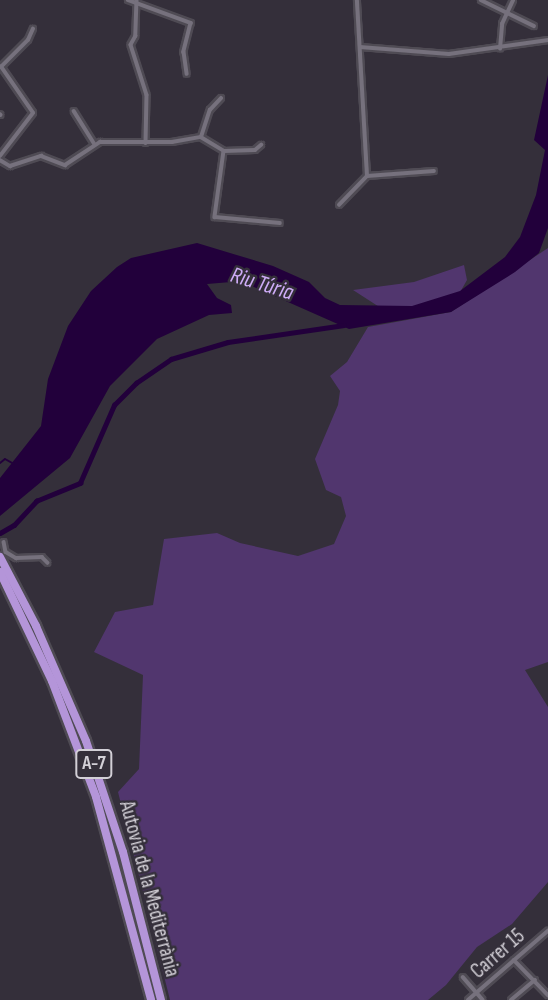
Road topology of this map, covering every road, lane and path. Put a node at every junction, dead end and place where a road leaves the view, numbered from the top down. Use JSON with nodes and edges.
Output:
{"nodes":[{"id":1,"x":128,"y":0,"type":"edge"},
{"id":2,"x":136,"y":0,"type":"edge"},
{"id":3,"x":357,"y":0,"type":"edge"},
{"id":4,"x":481,"y":0,"type":"edge"},
{"id":5,"x":513,"y":0,"type":"edge"},
{"id":6,"x":137,"y":6,"type":"junction"},
{"id":7,"x":506,"y":13,"type":"junction"},
{"id":8,"x":534,"y":26,"type":"dead end"},
{"id":9,"x":33,"y":29,"type":"dead end"},
{"id":10,"x":548,"y":40,"type":"edge"},
{"id":11,"x":360,"y":47,"type":"junction"},
{"id":12,"x":500,"y":49,"type":"junction"},
{"id":13,"x":187,"y":75,"type":"dead end"},
{"id":14,"x":221,"y":98,"type":"dead end"},
{"id":15,"x":74,"y":111,"type":"dead end"},
{"id":16,"x":201,"y":137,"type":"junction"},
{"id":17,"x":146,"y":143,"type":"junction"},
{"id":18,"x":94,"y":144,"type":"junction"},
{"id":19,"x":261,"y":145,"type":"dead end"},
{"id":20,"x":224,"y":151,"type":"junction"},
{"id":21,"x":0,"y":158,"type":"edge"},
{"id":22,"x":434,"y":172,"type":"dead end"},
{"id":23,"x":367,"y":176,"type":"junction"},
{"id":24,"x":339,"y":205,"type":"dead end"},
{"id":25,"x":280,"y":223,"type":"dead end"},
{"id":26,"x":4,"y":541,"type":"dead end"},
{"id":27,"x":0,"y":557,"type":"edge"},
{"id":28,"x":48,"y":563,"type":"dead end"},
{"id":29,"x":3,"y":572,"type":"edge"},
{"id":30,"x":548,"y":931,"type":"edge"},
{"id":31,"x":514,"y":960,"type":"junction"},
{"id":32,"x":463,"y":976,"type":"dead end"},
{"id":33,"x":535,"y":981,"type":"junction"},
{"id":34,"x":476,"y":993,"type":"junction"},
{"id":35,"x":548,"y":995,"type":"edge"},
{"id":36,"x":151,"y":1000,"type":"edge"},
{"id":37,"x":161,"y":1000,"type":"edge"},
{"id":38,"x":468,"y":1000,"type":"edge"},
{"id":39,"x":483,"y":1000,"type":"edge"},
{"id":40,"x":511,"y":1000,"type":"edge"}],
"edges":[{"from":1,"to":6,"type":"street"},
{"from":2,"to":6,"type":"street"},
{"from":3,"to":11,"type":"street"},
{"from":4,"to":7,"type":"street"},
{"from":5,"to":7,"type":"street"},
{"from":6,"to":13,"type":"street"},
{"from":6,"to":17,"type":"street"},
{"from":7,"to":8,"type":"street"},
{"from":7,"to":12,"type":"street"},
{"from":9,"to":21,"type":"street"},
{"from":10,"to":12,"type":"street"},
{"from":11,"to":12,"type":"street"},
{"from":11,"to":23,"type":"street"},
{"from":14,"to":16,"type":"street"},
{"from":15,"to":18,"type":"street"},
{"from":16,"to":17,"type":"street"},
{"from":16,"to":20,"type":"street"},
{"from":17,"to":18,"type":"street"},
{"from":18,"to":21,"type":"street"},
{"from":19,"to":20,"type":"street"},
{"from":20,"to":25,"type":"street"},
{"from":22,"to":23,"type":"street"},
{"from":23,"to":24,"type":"street"},
{"from":26,"to":28,"type":"street"},
{"from":27,"to":29,"type":"highway","name":"Autovia de la Mediterrània","number":"A-7"},
{"from":29,"to":36,"type":"highway","name":"Autovia de la Mediterrània","number":"A-7"},
{"from":29,"to":37,"type":"highway","name":"Autovia de la Mediterrània","number":"A-7"},
{"from":30,"to":31,"type":"street","name":"Carrer 15"},
{"from":31,"to":33,"type":"street"},
{"from":31,"to":34,"type":"street","name":"Carrer 15"},
{"from":32,"to":34,"type":"street"},
{"from":33,"to":35,"type":"street"},
{"from":33,"to":40,"type":"street"},
{"from":34,"to":38,"type":"street","name":"Carrer 15"},
{"from":34,"to":39,"type":"street"}]}
